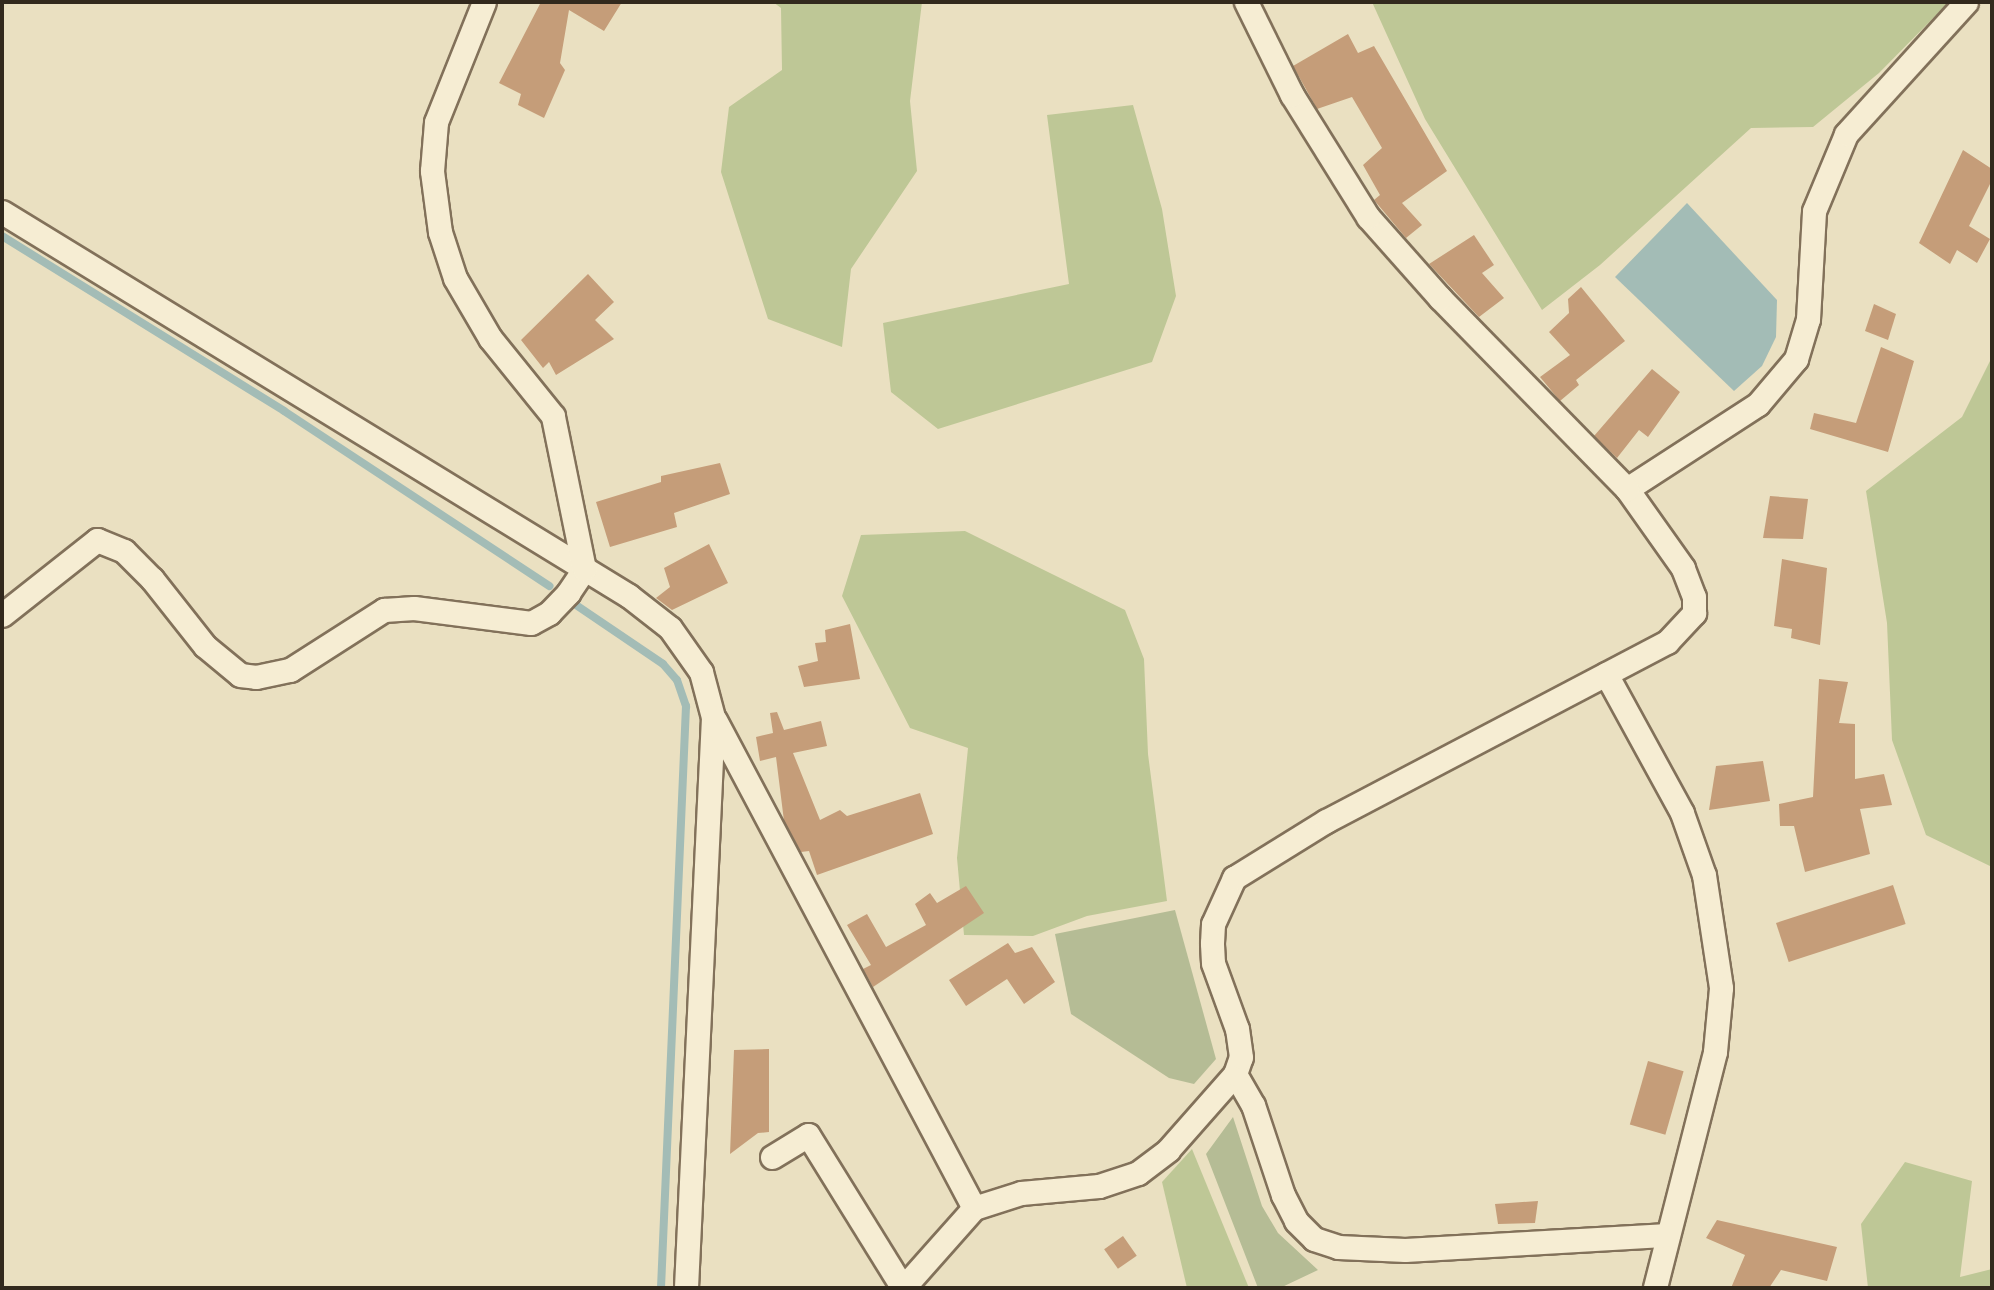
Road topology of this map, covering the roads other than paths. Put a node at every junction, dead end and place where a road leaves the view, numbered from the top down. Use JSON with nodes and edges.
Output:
{"nodes":[{"id":1,"x":484,"y":2,"type":"edge"},
{"id":2,"x":1246,"y":2,"type":"edge"},
{"id":3,"x":1966,"y":2,"type":"edge"},
{"id":4,"x":2,"y":212,"type":"edge"},
{"id":5,"x":1627,"y":489,"type":"junction"},
{"id":6,"x":584,"y":569,"type":"junction"},
{"id":7,"x":2,"y":615,"type":"edge"},
{"id":8,"x":1605,"y":674,"type":"junction"},
{"id":9,"x":713,"y":717,"type":"junction"},
{"id":10,"x":1235,"y":1074,"type":"junction"},
{"id":11,"x":772,"y":1157,"type":"dead end"},
{"id":12,"x":974,"y":1208,"type":"junction"},
{"id":13,"x":1668,"y":1235,"type":"junction"},
{"id":14,"x":686,"y":1288,"type":"edge"},
{"id":15,"x":903,"y":1288,"type":"edge"},
{"id":16,"x":1655,"y":1288,"type":"edge"}],
"edges":[{"from":1,"to":6,"type":"street"},
{"from":2,"to":5,"type":"street"},
{"from":3,"to":5,"type":"street"},
{"from":4,"to":6,"type":"street"},
{"from":5,"to":8,"type":"street"},
{"from":6,"to":7,"type":"street"},
{"from":6,"to":9,"type":"street"},
{"from":8,"to":10,"type":"street"},
{"from":8,"to":13,"type":"street"},
{"from":9,"to":12,"type":"street"},
{"from":9,"to":14,"type":"street"},
{"from":10,"to":12,"type":"street"},
{"from":10,"to":13,"type":"street"},
{"from":11,"to":15,"type":"street"},
{"from":12,"to":15,"type":"street"},
{"from":13,"to":16,"type":"street"}]}
